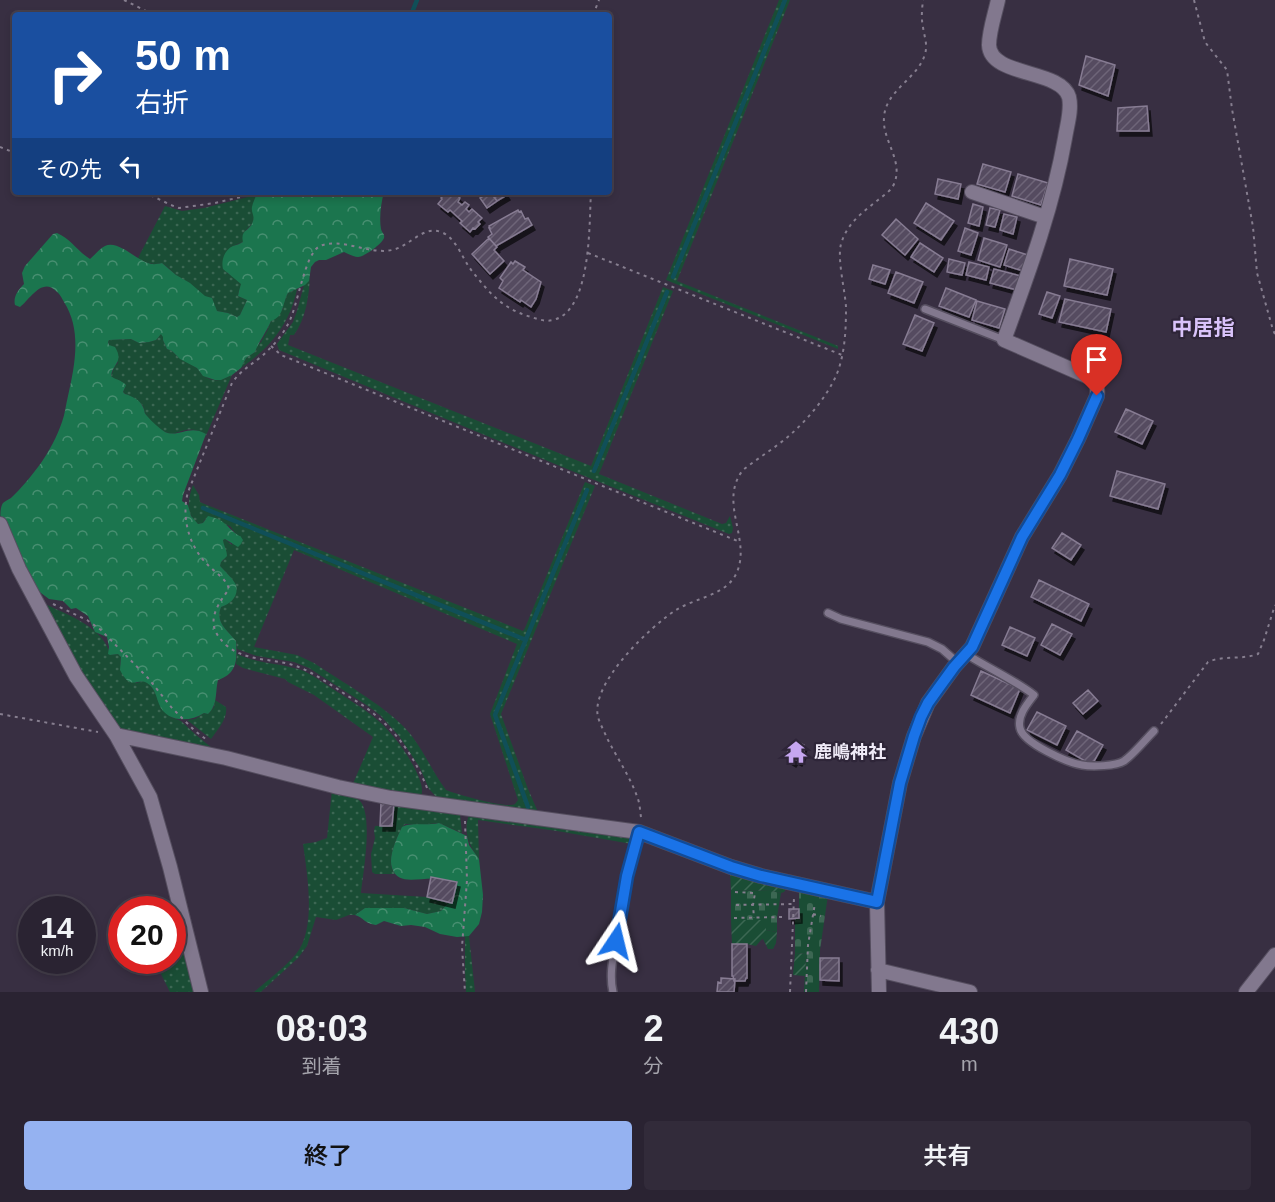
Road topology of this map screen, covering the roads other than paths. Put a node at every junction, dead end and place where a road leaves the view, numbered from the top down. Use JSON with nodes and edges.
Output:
{"nodes":[{"id":1,"x":998,"y":0,"type":"edge"},
{"id":2,"x":972,"y":192,"type":"dead end"},
{"id":3,"x":1046,"y":217,"type":"junction"},
{"id":4,"x":925,"y":309,"type":"dead end"},
{"id":5,"x":1004,"y":340,"type":"junction"},
{"id":6,"x":0,"y":524,"type":"edge"},
{"id":7,"x":828,"y":613,"type":"dead end"},
{"id":8,"x":962,"y":658,"type":"junction"},
{"id":9,"x":1154,"y":731,"type":"road end"},
{"id":10,"x":116,"y":735,"type":"junction"},
{"id":11,"x":639,"y":832,"type":"junction"},
{"id":12,"x":877,"y":902,"type":"junction"},
{"id":13,"x":1275,"y":955,"type":"edge"},
{"id":14,"x":878,"y":970,"type":"junction"},
{"id":15,"x":201,"y":992,"type":"edge"},
{"id":16,"x":613,"y":992,"type":"edge"},
{"id":17,"x":879,"y":992,"type":"edge"},
{"id":18,"x":970,"y":992,"type":"edge"},
{"id":19,"x":1246,"y":992,"type":"edge"}],
"edges":[{"from":1,"to":3,"type":"street"},
{"from":2,"to":3,"type":"street"},
{"from":3,"to":5,"type":"street"},
{"from":4,"to":5,"type":"lane"},
{"from":5,"to":8,"type":"street"},
{"from":6,"to":10,"type":"street"},
{"from":7,"to":8,"type":"lane"},
{"from":8,"to":9,"type":"lane"},
{"from":8,"to":12,"type":"street"},
{"from":10,"to":11,"type":"street"},
{"from":10,"to":15,"type":"street"},
{"from":11,"to":12,"type":"street"},
{"from":11,"to":16,"type":"lane"},
{"from":12,"to":14,"type":"street"},
{"from":13,"to":19,"type":"street"},
{"from":14,"to":17,"type":"street"},
{"from":14,"to":18,"type":"street"}]}
